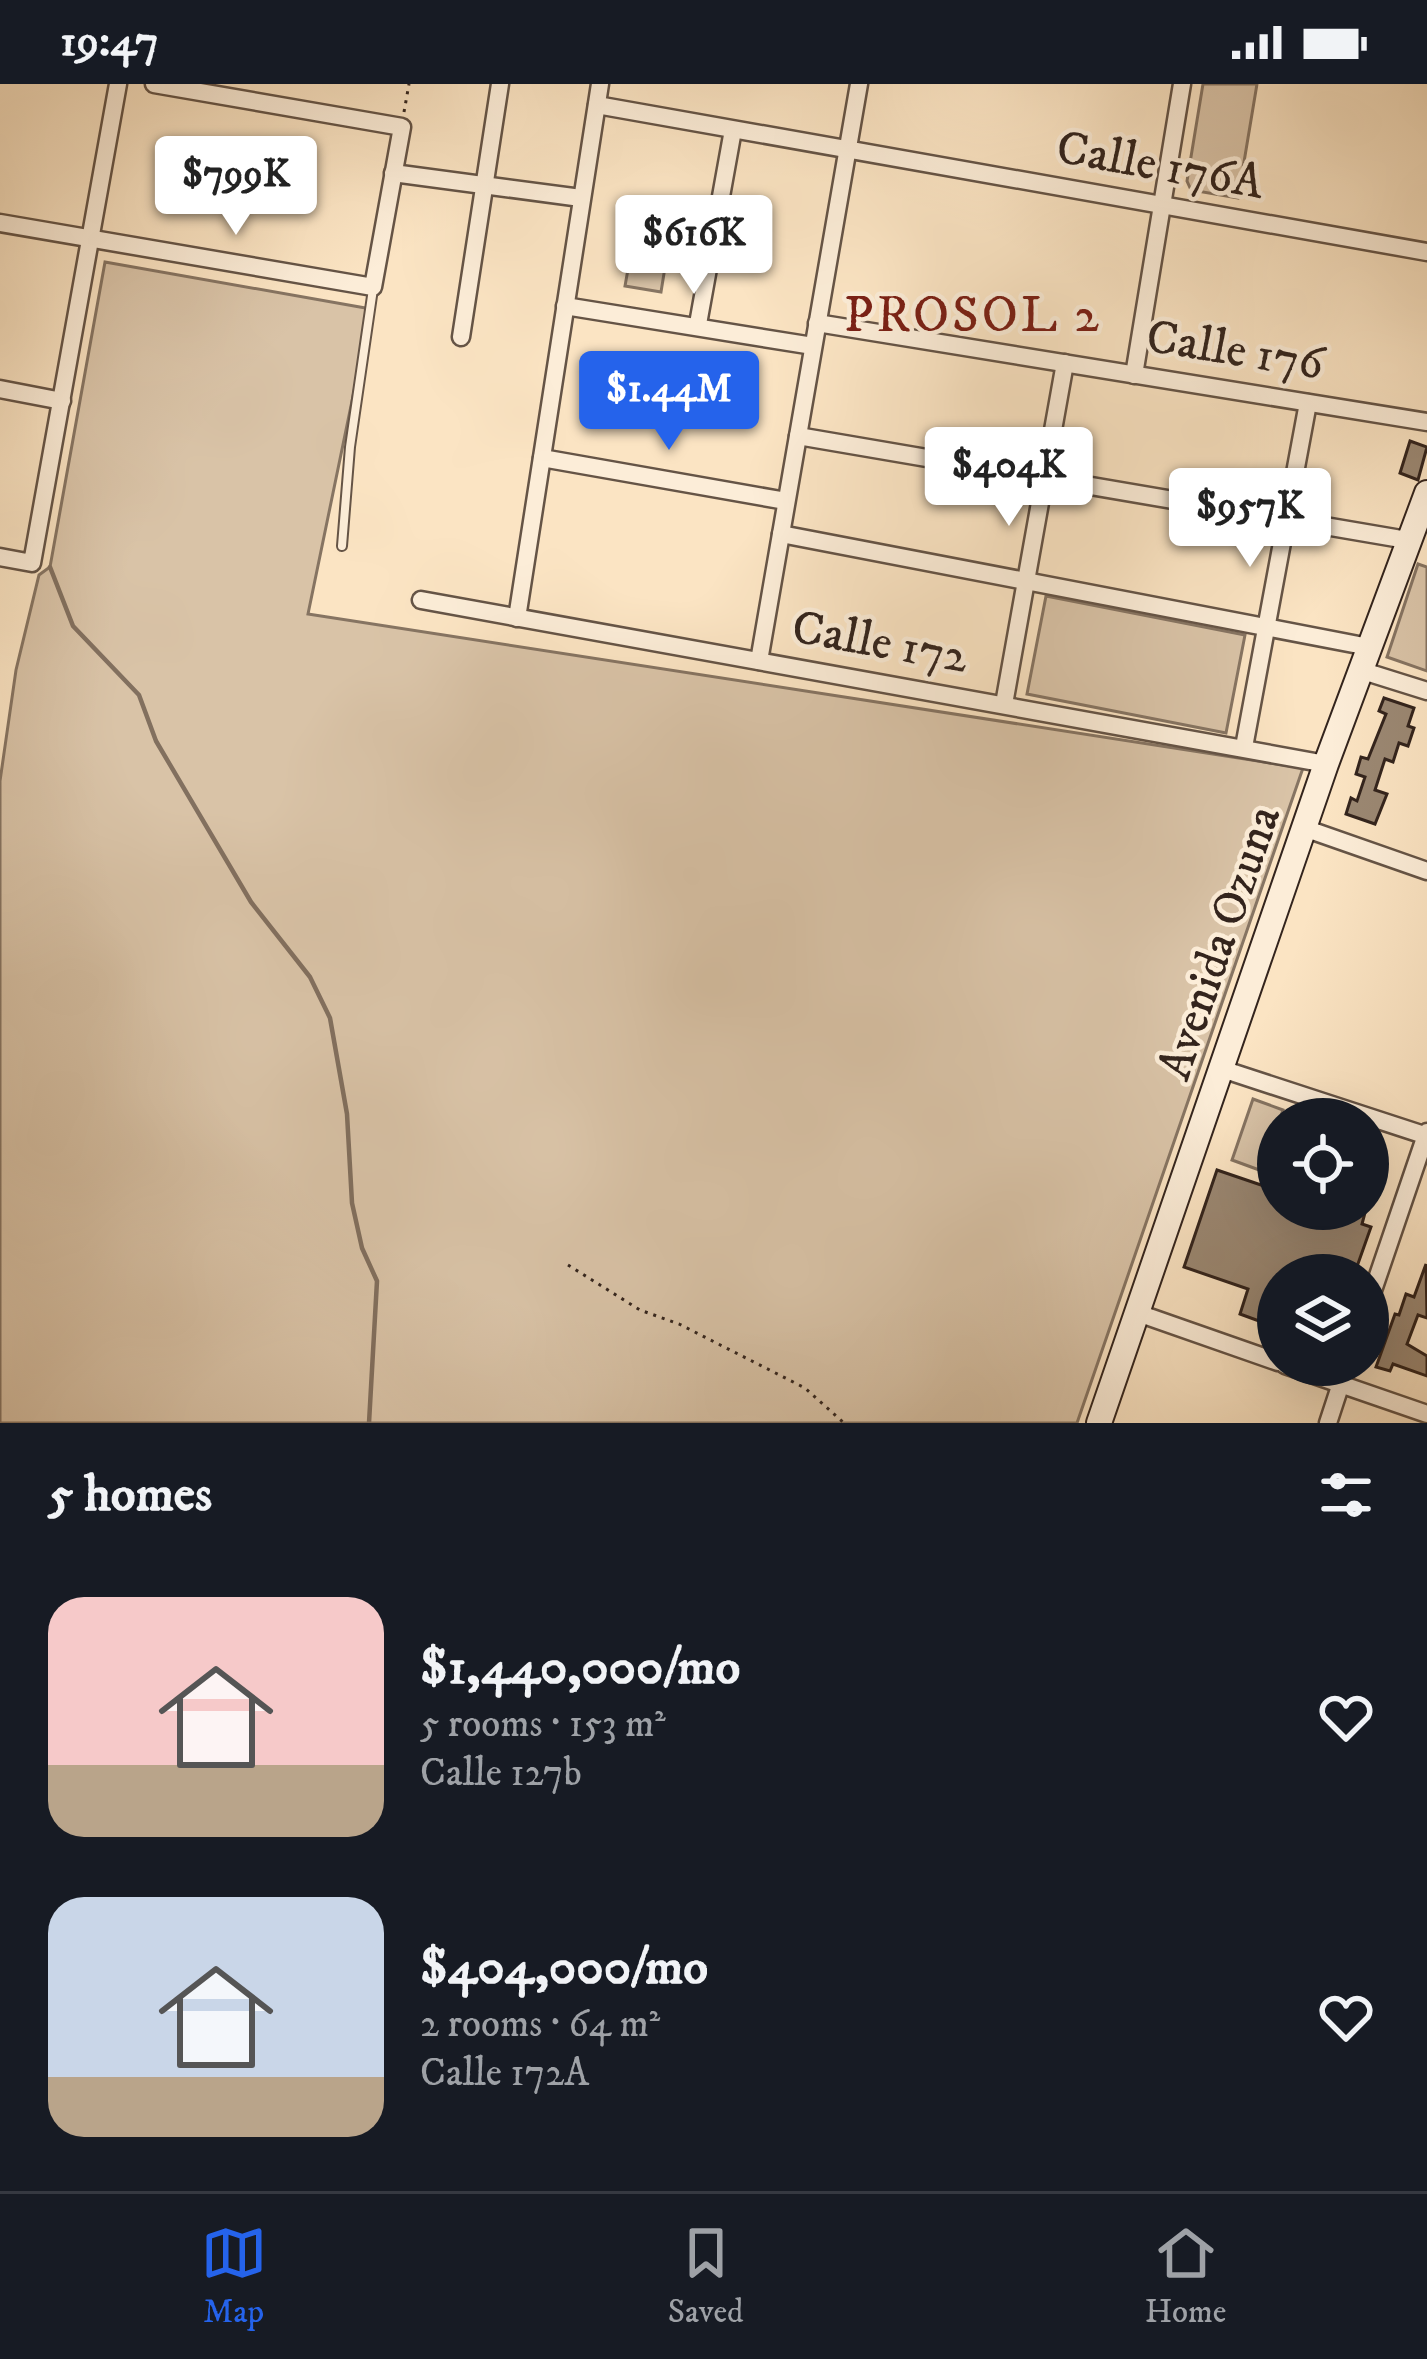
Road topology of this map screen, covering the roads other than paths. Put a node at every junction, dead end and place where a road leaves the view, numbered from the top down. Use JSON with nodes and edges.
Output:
{"nodes":[{"id":1,"x":118,"y":84,"type":"edge"},
{"id":2,"x":154,"y":84,"type":"edge"},
{"id":3,"x":500,"y":84,"type":"edge"},
{"id":4,"x":600,"y":84,"type":"edge"},
{"id":5,"x":859,"y":84,"type":"edge"},
{"id":6,"x":1182,"y":84,"type":"edge"},
{"id":7,"x":596,"y":105,"type":"junction"},
{"id":8,"x":733,"y":130,"type":"junction"},
{"id":9,"x":848,"y":150,"type":"junction"},
{"id":10,"x":394,"y":173,"type":"junction"},
{"id":11,"x":483,"y":184,"type":"junction"},
{"id":12,"x":581,"y":197,"type":"junction"},
{"id":13,"x":1162,"y":206,"type":"junction"},
{"id":14,"x":0,"y":223,"type":"edge"},
{"id":15,"x":91,"y":240,"type":"junction"},
{"id":16,"x":1427,"y":252,"type":"edge"},
{"id":17,"x":373,"y":287,"type":"junction"},
{"id":18,"x":565,"y":306,"type":"junction"},
{"id":19,"x":817,"y":323,"type":"junction"},
{"id":20,"x":698,"y":324,"type":"junction"},
{"id":21,"x":461,"y":337,"type":"dead end"},
{"id":22,"x":813,"y":346,"type":"junction"},
{"id":23,"x":1065,"y":363,"type":"junction"},
{"id":24,"x":1134,"y":374,"type":"junction"},
{"id":25,"x":0,"y":389,"type":"edge"},
{"id":26,"x":62,"y":401,"type":"junction"},
{"id":27,"x":1308,"y":403,"type":"junction"},
{"id":28,"x":1427,"y":422,"type":"edge"},
{"id":29,"x":798,"y":436,"type":"junction"},
{"id":30,"x":542,"y":458,"type":"junction"},
{"id":31,"x":1045,"y":478,"type":"junction"},
{"id":32,"x":787,"y":500,"type":"junction"},
{"id":33,"x":1426,"y":500,"type":"edge"},
{"id":34,"x":1287,"y":520,"type":"junction"},
{"id":35,"x":781,"y":534,"type":"junction"},
{"id":36,"x":1407,"y":540,"type":"junction"},
{"id":37,"x":342,"y":546,"type":"dead end"},
{"id":38,"x":0,"y":557,"type":"edge"},
{"id":39,"x":1026,"y":581,"type":"junction"},
{"id":40,"x":421,"y":600,"type":"dead end"},
{"id":41,"x":517,"y":618,"type":"junction"},
{"id":42,"x":1266,"y":628,"type":"junction"},
{"id":43,"x":1364,"y":659,"type":"junction"},
{"id":44,"x":759,"y":661,"type":"junction"},
{"id":45,"x":1427,"y":691,"type":"edge"},
{"id":46,"x":1004,"y":704,"type":"junction"},
{"id":47,"x":1244,"y":747,"type":"junction"},
{"id":48,"x":1326,"y":764,"type":"junction"},
{"id":49,"x":1304,"y":827,"type":"junction"},
{"id":50,"x":1427,"y":871,"type":"edge"},
{"id":51,"x":1222,"y":1069,"type":"junction"},
{"id":52,"x":1427,"y":1134,"type":"edge"},
{"id":53,"x":1386,"y":1254,"type":"edge"},
{"id":54,"x":1135,"y":1312,"type":"junction"},
{"id":55,"x":1257,"y":1355,"type":"edge"},
{"id":56,"x":1340,"y":1386,"type":"edge"},
{"id":57,"x":1347,"y":1386,"type":"edge"},
{"id":58,"x":1427,"y":1414,"type":"edge"},
{"id":59,"x":1099,"y":1423,"type":"edge"},
{"id":60,"x":1328,"y":1423,"type":"edge"}],
"edges":[{"from":1,"to":15,"type":"street"},
{"from":2,"to":10,"type":"street"},
{"from":3,"to":11,"type":"street"},
{"from":4,"to":7,"type":"street"},
{"from":5,"to":9,"type":"street"},
{"from":6,"to":13,"type":"street"},
{"from":7,"to":8,"type":"street","name":"Calle 176A"},
{"from":7,"to":12,"type":"street"},
{"from":8,"to":9,"type":"street","name":"Calle 176A"},
{"from":8,"to":20,"type":"street"},
{"from":9,"to":13,"type":"street","name":"Calle 176A"},
{"from":9,"to":19,"type":"street"},
{"from":10,"to":11,"type":"street"},
{"from":10,"to":17,"type":"street"},
{"from":11,"to":12,"type":"street"},
{"from":11,"to":21,"type":"street"},
{"from":12,"to":18,"type":"street"},
{"from":13,"to":16,"type":"street","name":"Calle 176A"},
{"from":13,"to":24,"type":"street"},
{"from":14,"to":15,"type":"street"},
{"from":15,"to":17,"type":"street"},
{"from":15,"to":26,"type":"street"},
{"from":17,"to":37,"type":"lane"},
{"from":18,"to":20,"type":"street"},
{"from":18,"to":30,"type":"street"},
{"from":19,"to":22,"type":"street"},
{"from":19,"to":23,"type":"street","name":"Calle 176"},
{"from":20,"to":22,"type":"street"},
{"from":22,"to":29,"type":"street"},
{"from":23,"to":24,"type":"street","name":"Calle 176"},
{"from":23,"to":31,"type":"street"},
{"from":24,"to":27,"type":"street","name":"Calle 176"},
{"from":25,"to":26,"type":"street"},
{"from":26,"to":38,"type":"street"},
{"from":27,"to":28,"type":"street","name":"Calle 176"},
{"from":27,"to":34,"type":"street"},
{"from":29,"to":31,"type":"street"},
{"from":29,"to":32,"type":"street"},
{"from":30,"to":32,"type":"street"},
{"from":30,"to":41,"type":"street"},
{"from":31,"to":34,"type":"street"},
{"from":31,"to":39,"type":"street"},
{"from":32,"to":35,"type":"street"},
{"from":33,"to":36,"type":"main road","name":"Avenida Ozuna"},
{"from":34,"to":36,"type":"street"},
{"from":34,"to":42,"type":"street"},
{"from":35,"to":39,"type":"street"},
{"from":35,"to":44,"type":"street"},
{"from":36,"to":43,"type":"main road","name":"Avenida Ozuna"},
{"from":39,"to":42,"type":"street"},
{"from":39,"to":46,"type":"street"},
{"from":40,"to":41,"type":"street","name":"Calle 172"},
{"from":41,"to":44,"type":"street","name":"Calle 172"},
{"from":42,"to":43,"type":"street"},
{"from":42,"to":47,"type":"street"},
{"from":43,"to":45,"type":"street"},
{"from":43,"to":48,"type":"main road","name":"Avenida Ozuna"},
{"from":44,"to":46,"type":"street","name":"Calle 172"},
{"from":46,"to":47,"type":"street","name":"Calle 172"},
{"from":47,"to":48,"type":"street","name":"Calle 172"},
{"from":48,"to":49,"type":"main road","name":"Avenida Ozuna"},
{"from":49,"to":50,"type":"street"},
{"from":49,"to":51,"type":"main road","name":"Avenida Ozuna"},
{"from":51,"to":52,"type":"street"},
{"from":51,"to":54,"type":"main road","name":"Avenida Ozuna"},
{"from":52,"to":53,"type":"street"},
{"from":54,"to":55,"type":"street"},
{"from":54,"to":59,"type":"main road","name":"Avenida Ozuna"},
{"from":56,"to":60,"type":"street"},
{"from":57,"to":58,"type":"street"}]}
